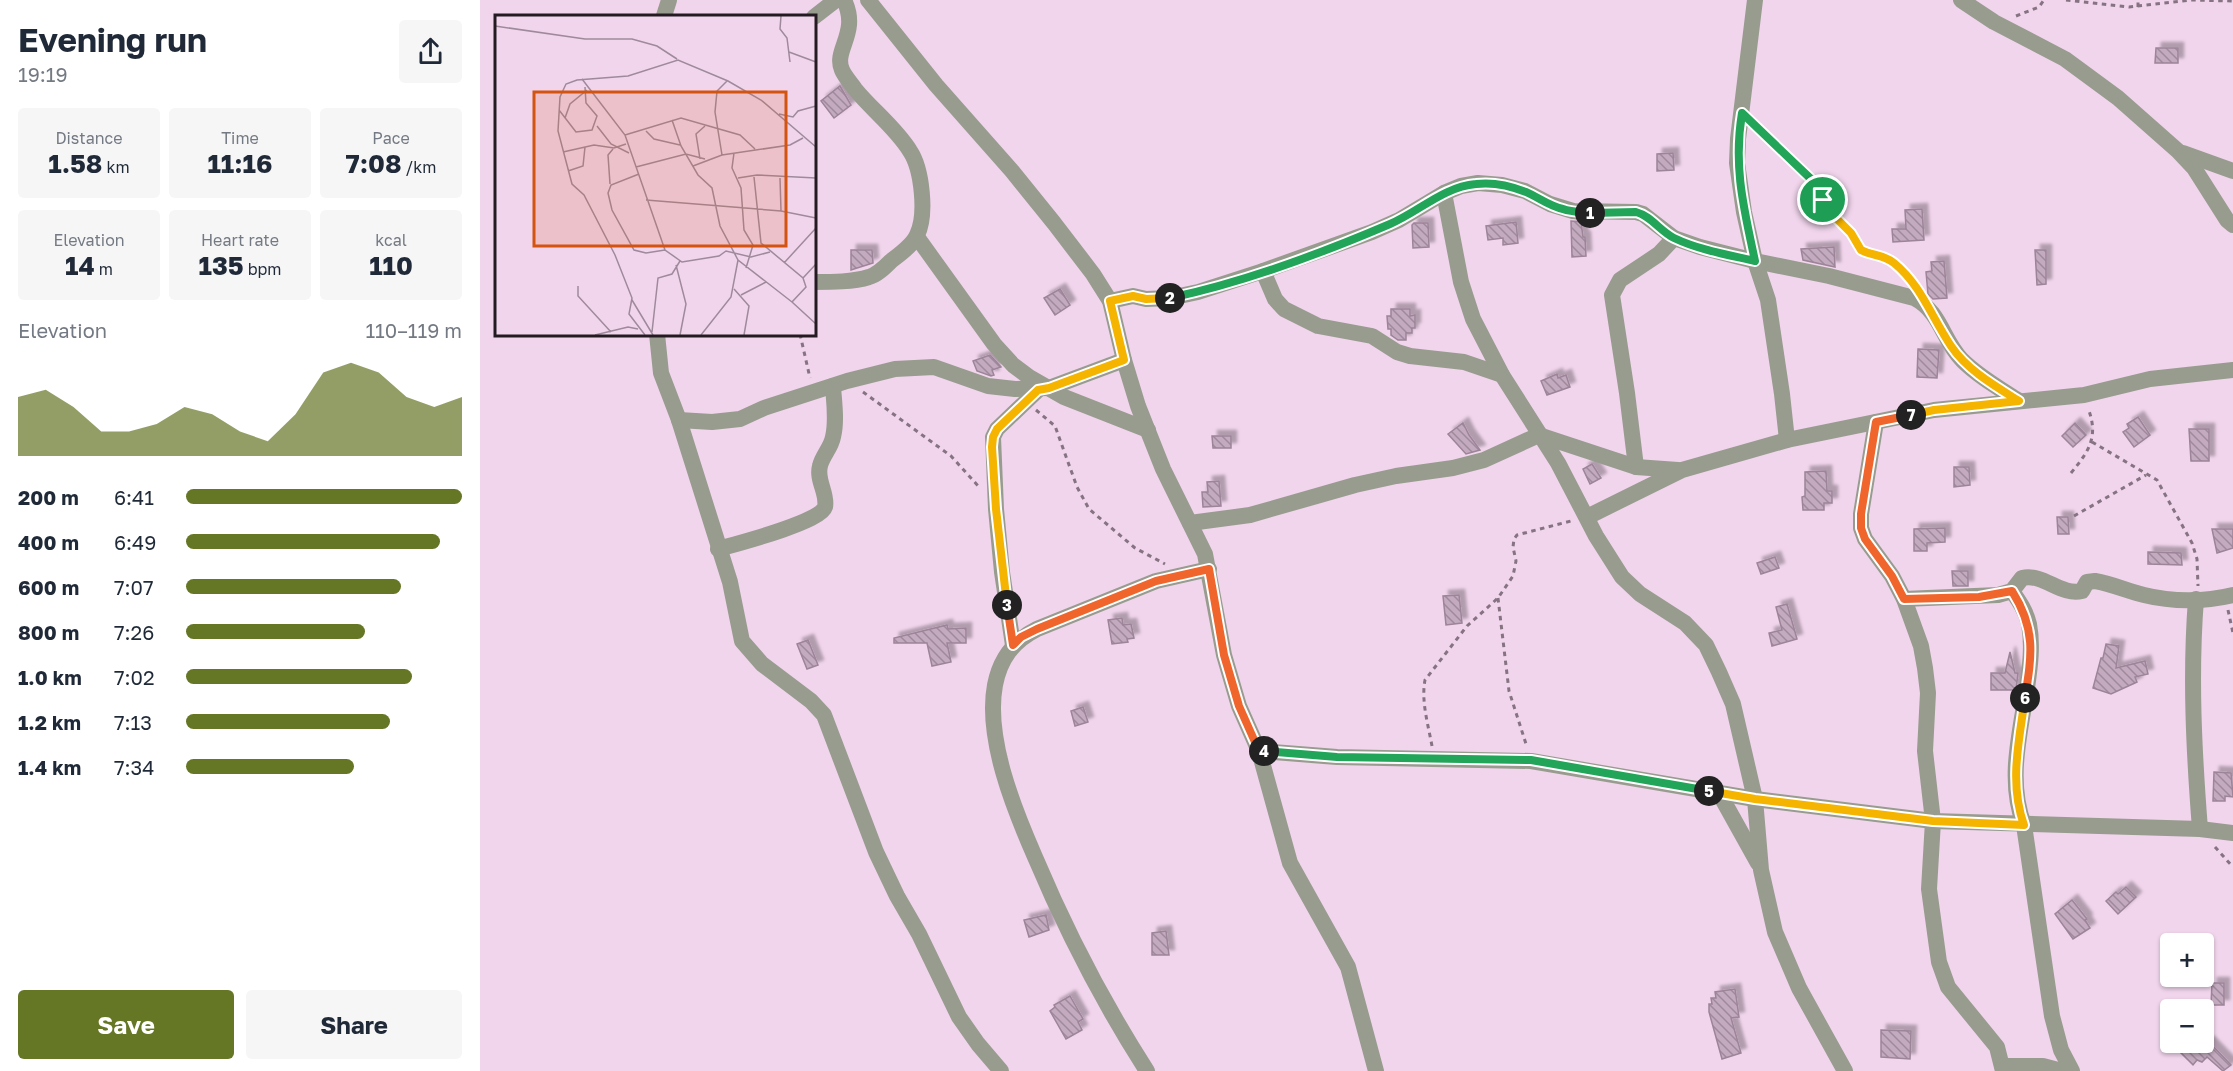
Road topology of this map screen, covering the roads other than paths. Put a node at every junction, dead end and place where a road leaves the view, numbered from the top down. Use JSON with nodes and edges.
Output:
{"nodes":[{"id":1,"x":669,"y":0,"type":"edge"},
{"id":2,"x":836,"y":0,"type":"edge"},
{"id":3,"x":844,"y":0,"type":"edge"},
{"id":4,"x":868,"y":0,"type":"edge"},
{"id":5,"x":1755,"y":0,"type":"edge"},
{"id":6,"x":1961,"y":0,"type":"edge"},
{"id":7,"x":664,"y":15,"type":"edge"},
{"id":8,"x":815,"y":15,"type":"edge"},
{"id":9,"x":2178,"y":150,"type":"junction"},
{"id":10,"x":2233,"y":171,"type":"edge"},
{"id":11,"x":1444,"y":193,"type":"junction"},
{"id":12,"x":2233,"y":225,"type":"edge"},
{"id":13,"x":917,"y":237,"type":"junction"},
{"id":14,"x":1674,"y":238,"type":"junction"},
{"id":15,"x":1755,"y":261,"type":"junction"},
{"id":16,"x":1263,"y":271,"type":"junction"},
{"id":17,"x":816,"y":282,"type":"edge"},
{"id":18,"x":1110,"y":301,"type":"junction"},
{"id":19,"x":657,"y":336,"type":"edge"},
{"id":20,"x":1124,"y":360,"type":"junction"},
{"id":21,"x":2233,"y":370,"type":"edge"},
{"id":22,"x":1502,"y":375,"type":"junction"},
{"id":23,"x":840,"y":383,"type":"junction"},
{"id":24,"x":1043,"y":389,"type":"junction"},
{"id":25,"x":2019,"y":401,"type":"junction"},
{"id":26,"x":679,"y":420,"type":"junction"},
{"id":27,"x":1876,"y":422,"type":"junction"},
{"id":28,"x":1148,"y":430,"type":"junction"},
{"id":29,"x":1539,"y":435,"type":"junction"},
{"id":30,"x":1786,"y":440,"type":"junction"},
{"id":31,"x":1636,"y":467,"type":"junction"},
{"id":32,"x":1682,"y":470,"type":"junction"},
{"id":33,"x":1587,"y":517,"type":"junction"},
{"id":34,"x":1190,"y":523,"type":"junction"},
{"id":35,"x":718,"y":549,"type":"junction"},
{"id":36,"x":1209,"y":569,"type":"junction"},
{"id":37,"x":2012,"y":591,"type":"junction"},
{"id":38,"x":2230,"y":596,"type":"edge"},
{"id":39,"x":1904,"y":599,"type":"junction"},
{"id":40,"x":2196,"y":599,"type":"junction"},
{"id":41,"x":1013,"y":645,"type":"junction"},
{"id":42,"x":1259,"y":751,"type":"junction"},
{"id":43,"x":1719,"y":793,"type":"junction"},
{"id":44,"x":1755,"y":799,"type":"junction"},
{"id":45,"x":1933,"y":821,"type":"junction"},
{"id":46,"x":2024,"y":825,"type":"junction"},
{"id":47,"x":2200,"y":829,"type":"junction"},
{"id":48,"x":2233,"y":833,"type":"edge"},
{"id":49,"x":1761,"y":870,"type":"junction"},
{"id":50,"x":2003,"y":1069,"type":"edge"},
{"id":51,"x":1001,"y":1071,"type":"edge"},
{"id":52,"x":1147,"y":1071,"type":"edge"},
{"id":53,"x":1376,"y":1071,"type":"edge"},
{"id":54,"x":1845,"y":1071,"type":"edge"},
{"id":55,"x":2062,"y":1071,"type":"edge"},
{"id":56,"x":2072,"y":1071,"type":"edge"}],
"edges":[{"from":1,"to":7,"type":"street"},
{"from":2,"to":8,"type":"street"},
{"from":3,"to":13,"type":"street"},
{"from":4,"to":18,"type":"street"},
{"from":5,"to":15,"type":"street"},
{"from":6,"to":9,"type":"street"},
{"from":9,"to":10,"type":"street"},
{"from":9,"to":12,"type":"street"},
{"from":11,"to":14,"type":"street"},
{"from":11,"to":16,"type":"street"},
{"from":11,"to":22,"type":"street"},
{"from":13,"to":17,"type":"street"},
{"from":13,"to":24,"type":"street"},
{"from":14,"to":15,"type":"street"},
{"from":14,"to":31,"type":"street"},
{"from":15,"to":25,"type":"street"},
{"from":15,"to":30,"type":"street"},
{"from":16,"to":18,"type":"street"},
{"from":16,"to":22,"type":"street"},
{"from":18,"to":20,"type":"street"},
{"from":19,"to":26,"type":"street"},
{"from":20,"to":24,"type":"street"},
{"from":20,"to":28,"type":"street"},
{"from":21,"to":25,"type":"street"},
{"from":22,"to":29,"type":"street"},
{"from":23,"to":24,"type":"street"},
{"from":23,"to":26,"type":"street"},
{"from":23,"to":35,"type":"street"},
{"from":24,"to":28,"type":"street"},
{"from":24,"to":41,"type":"street"},
{"from":25,"to":27,"type":"street"},
{"from":26,"to":35,"type":"street"},
{"from":27,"to":30,"type":"street"},
{"from":27,"to":39,"type":"street"},
{"from":28,"to":34,"type":"street"},
{"from":29,"to":31,"type":"street"},
{"from":29,"to":33,"type":"street"},
{"from":29,"to":34,"type":"street"},
{"from":30,"to":32,"type":"street"},
{"from":31,"to":32,"type":"street"},
{"from":32,"to":33,"type":"street"},
{"from":33,"to":44,"type":"street"},
{"from":34,"to":36,"type":"street"},
{"from":35,"to":51,"type":"street"},
{"from":36,"to":41,"type":"street"},
{"from":36,"to":42,"type":"street"},
{"from":37,"to":39,"type":"street"},
{"from":37,"to":40,"type":"street"},
{"from":37,"to":46,"type":"street"},
{"from":38,"to":40,"type":"street"},
{"from":39,"to":45,"type":"street"},
{"from":40,"to":47,"type":"street"},
{"from":41,"to":52,"type":"street"},
{"from":42,"to":43,"type":"street"},
{"from":42,"to":53,"type":"street"},
{"from":43,"to":44,"type":"street"},
{"from":43,"to":49,"type":"street"},
{"from":44,"to":45,"type":"street"},
{"from":44,"to":49,"type":"street"},
{"from":45,"to":46,"type":"street"},
{"from":45,"to":50,"type":"street"},
{"from":46,"to":47,"type":"street"},
{"from":46,"to":56,"type":"street"},
{"from":47,"to":48,"type":"street"},
{"from":49,"to":54,"type":"street"},
{"from":50,"to":55,"type":"street"}]}
